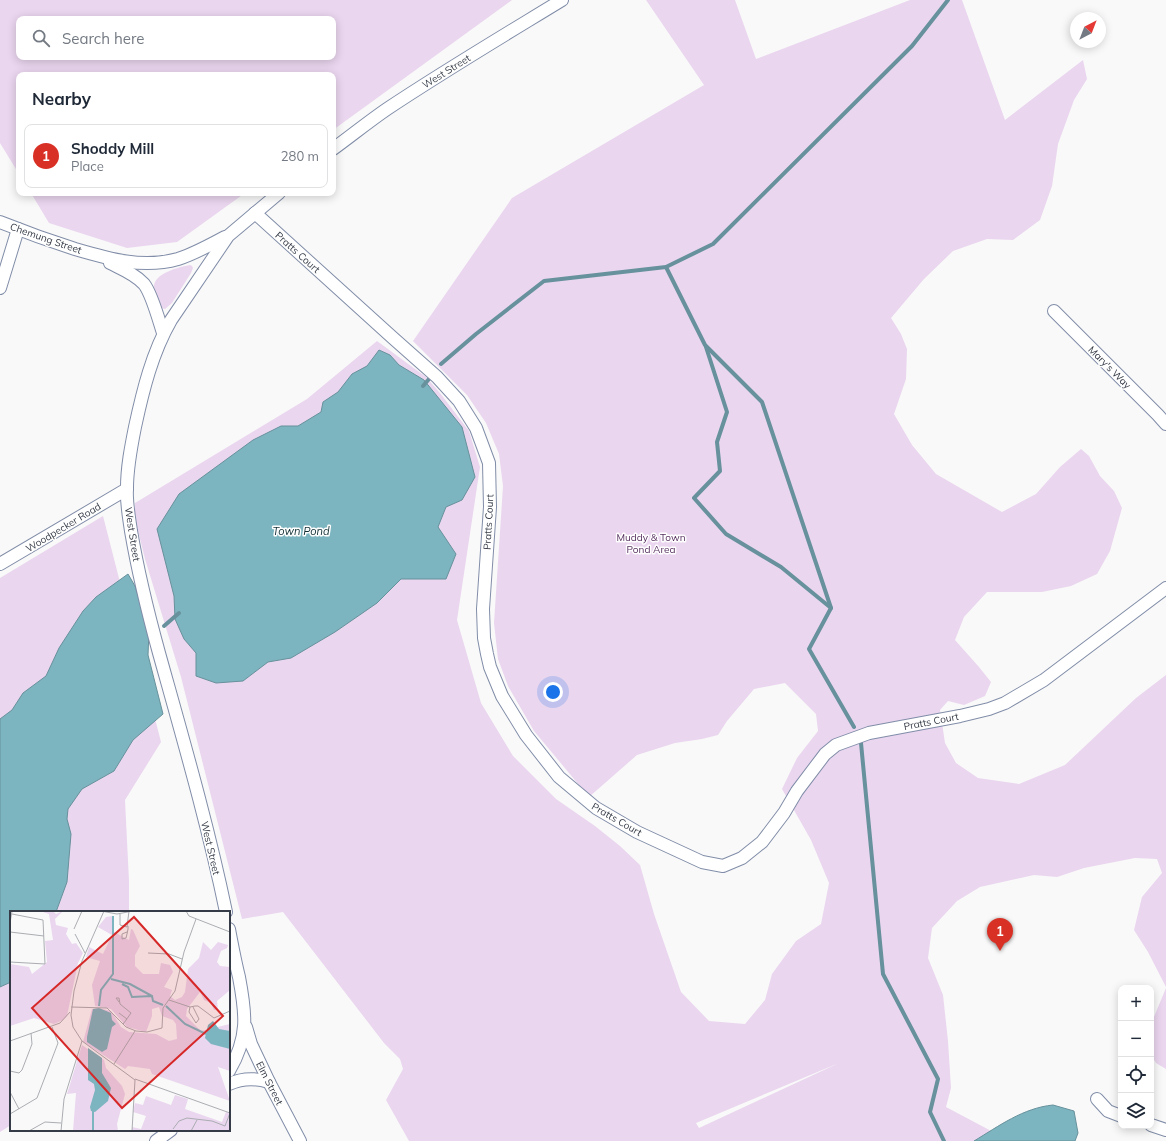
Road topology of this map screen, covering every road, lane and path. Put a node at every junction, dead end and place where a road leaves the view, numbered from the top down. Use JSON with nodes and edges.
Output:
{"nodes":[{"id":1,"x":562,"y":0,"type":"edge"},
{"id":2,"x":336,"y":147,"type":"edge"},
{"id":3,"x":275,"y":196,"type":"edge"},
{"id":4,"x":255,"y":213,"type":"junction"},
{"id":5,"x":0,"y":222,"type":"edge"},
{"id":6,"x":18,"y":229,"type":"junction"},
{"id":7,"x":228,"y":236,"type":"junction"},
{"id":8,"x":93,"y":254,"type":"junction"},
{"id":9,"x":0,"y":288,"type":"edge"},
{"id":10,"x":1054,"y":311,"type":"dead end"},
{"id":11,"x":163,"y":333,"type":"junction"},
{"id":12,"x":1166,"y":424,"type":"edge"},
{"id":13,"x":127,"y":489,"type":"junction"},
{"id":14,"x":0,"y":564,"type":"edge"},
{"id":15,"x":1166,"y":588,"type":"edge"},
{"id":16,"x":226,"y":911,"type":"edge"},
{"id":17,"x":230,"y":934,"type":"edge"},
{"id":18,"x":244,"y":1022,"type":"junction"},
{"id":19,"x":230,"y":1069,"type":"edge"},
{"id":20,"x":269,"y":1082,"type":"junction"},
{"id":21,"x":230,"y":1084,"type":"edge"},
{"id":22,"x":1097,"y":1099,"type":"dead end"},
{"id":23,"x":1118,"y":1115,"type":"edge"},
{"id":24,"x":1154,"y":1126,"type":"edge"},
{"id":25,"x":1166,"y":1130,"type":"edge"},
{"id":26,"x":169,"y":1131,"type":"edge"},
{"id":27,"x":156,"y":1141,"type":"edge"},
{"id":28,"x":300,"y":1141,"type":"edge"}],
"edges":[{"from":1,"to":2,"type":"street","name":"West Street"},
{"from":3,"to":4,"type":"street","name":"West Street"},
{"from":4,"to":7,"type":"street","name":"West Street"},
{"from":4,"to":15,"type":"street","name":"Pratts Court"},
{"from":5,"to":6,"type":"street","name":"Chemung Street"},
{"from":6,"to":8,"type":"street","name":"Chemung Street"},
{"from":6,"to":9,"type":"street"},
{"from":7,"to":8,"type":"street","name":"Chemung Street"},
{"from":7,"to":11,"type":"street","name":"West Street"},
{"from":8,"to":11,"type":"street","name":"Chemung Street"},
{"from":10,"to":12,"type":"street","name":"Mary's Way"},
{"from":11,"to":13,"type":"street","name":"West Street"},
{"from":13,"to":14,"type":"street","name":"Woodpecker Road"},
{"from":13,"to":16,"type":"street","name":"West Street"},
{"from":17,"to":18,"type":"street"},
{"from":18,"to":19,"type":"street"},
{"from":18,"to":20,"type":"street","name":"Elm Street"},
{"from":20,"to":21,"type":"street"},
{"from":20,"to":28,"type":"street","name":"Elm Street"},
{"from":22,"to":23,"type":"street"},
{"from":24,"to":25,"type":"street"},
{"from":26,"to":27,"type":"street"}]}
